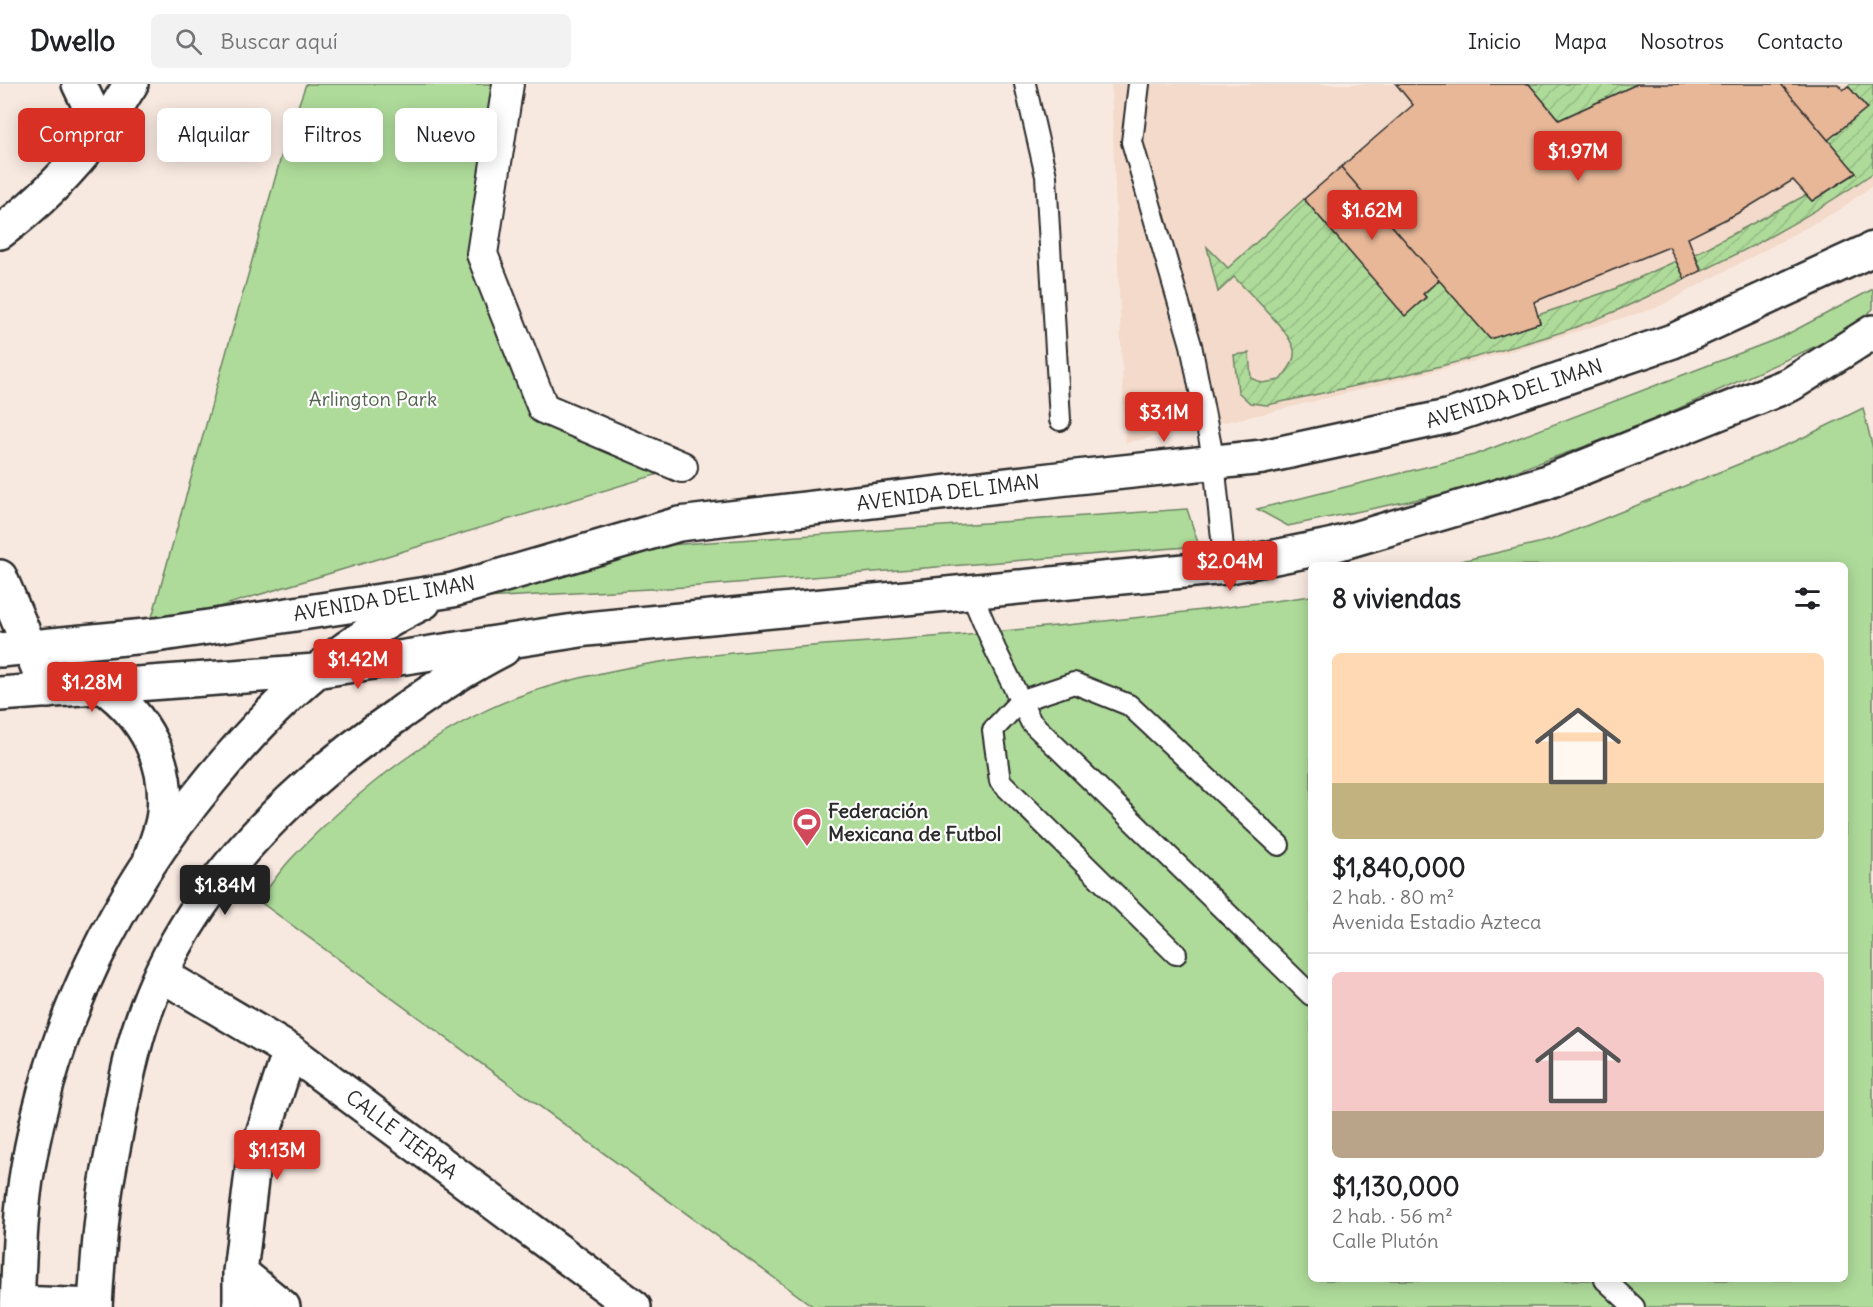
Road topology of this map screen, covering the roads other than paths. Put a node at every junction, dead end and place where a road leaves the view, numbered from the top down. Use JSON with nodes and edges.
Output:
{"nodes":[{"id":1,"x":79,"y":84,"type":"edge"},
{"id":2,"x":131,"y":84,"type":"edge"},
{"id":3,"x":508,"y":84,"type":"edge"},
{"id":4,"x":1025,"y":84,"type":"edge"},
{"id":5,"x":1139,"y":84,"type":"edge"},
{"id":6,"x":90,"y":108,"type":"edge"},
{"id":7,"x":115,"y":108,"type":"edge"},
{"id":8,"x":74,"y":162,"type":"edge"},
{"id":9,"x":0,"y":232,"type":"edge"},
{"id":10,"x":1873,"y":249,"type":"edge"},
{"id":11,"x":1873,"y":332,"type":"edge"},
{"id":12,"x":1060,"y":420,"type":"dead end"},
{"id":13,"x":1214,"y":462,"type":"junction"},
{"id":14,"x":682,"y":468,"type":"dead end"},
{"id":15,"x":1224,"y":567,"type":"junction"},
{"id":16,"x":0,"y":577,"type":"edge"},
{"id":17,"x":453,"y":590,"type":"junction"},
{"id":18,"x":971,"y":592,"type":"junction"},
{"id":19,"x":528,"y":636,"type":"junction"},
{"id":20,"x":15,"y":649,"type":"edge"},
{"id":21,"x":315,"y":671,"type":"junction"},
{"id":22,"x":104,"y":687,"type":"junction"},
{"id":23,"x":48,"y":691,"type":"junction"},
{"id":24,"x":0,"y":694,"type":"edge"},
{"id":25,"x":1020,"y":701,"type":"junction"},
{"id":26,"x":1279,"y":845,"type":"dead end"},
{"id":27,"x":151,"y":858,"type":"junction"},
{"id":28,"x":1176,"y":954,"type":"dead end"},
{"id":29,"x":162,"y":975,"type":"junction"},
{"id":30,"x":1308,"y":991,"type":"edge"},
{"id":31,"x":290,"y":1051,"type":"junction"},
{"id":32,"x":240,"y":1272,"type":"junction"},
{"id":33,"x":1607,"y":1282,"type":"edge"},
{"id":34,"x":17,"y":1305,"type":"edge"},
{"id":35,"x":95,"y":1306,"type":"edge"},
{"id":36,"x":240,"y":1307,"type":"edge"},
{"id":37,"x":283,"y":1307,"type":"edge"},
{"id":38,"x":634,"y":1307,"type":"edge"},
{"id":39,"x":1634,"y":1307,"type":"edge"}],
"edges":[{"from":1,"to":6,"type":"main road"},
{"from":2,"to":7,"type":"main road"},
{"from":3,"to":14,"type":"street"},
{"from":4,"to":12,"type":"lane"},
{"from":5,"to":13,"type":"lane"},
{"from":8,"to":9,"type":"main road"},
{"from":10,"to":13,"type":"main road","name":"AVENIDA DEL IMAN"},
{"from":11,"to":15,"type":"main road"},
{"from":13,"to":15,"type":"lane"},
{"from":13,"to":17,"type":"main road","name":"AVENIDA DEL IMAN"},
{"from":15,"to":18,"type":"main road"},
{"from":16,"to":20,"type":"main road"},
{"from":17,"to":20,"type":"main road","name":"AVENIDA DEL IMAN"},
{"from":17,"to":21,"type":"main road"},
{"from":18,"to":19,"type":"main road"},
{"from":18,"to":25,"type":"lane"},
{"from":19,"to":21,"type":"main road"},
{"from":19,"to":29,"type":"main road"},
{"from":20,"to":23,"type":"main road"},
{"from":21,"to":22,"type":"main road"},
{"from":21,"to":27,"type":"main road"},
{"from":22,"to":23,"type":"main road"},
{"from":22,"to":27,"type":"main road"},
{"from":23,"to":24,"type":"main road"},
{"from":25,"to":26,"type":"lane"},
{"from":25,"to":28,"type":"lane"},
{"from":25,"to":30,"type":"lane"},
{"from":27,"to":34,"type":"main road"},
{"from":29,"to":31,"type":"main road","name":"CALLE TIERRA"},
{"from":29,"to":35,"type":"main road"},
{"from":31,"to":32,"type":"main road"},
{"from":31,"to":38,"type":"main road","name":"CALLE TIERRA"},
{"from":32,"to":36,"type":"main road"},
{"from":32,"to":37,"type":"main road"},
{"from":33,"to":39,"type":"lane"},
{"from":34,"to":35,"type":"main road"}]}
